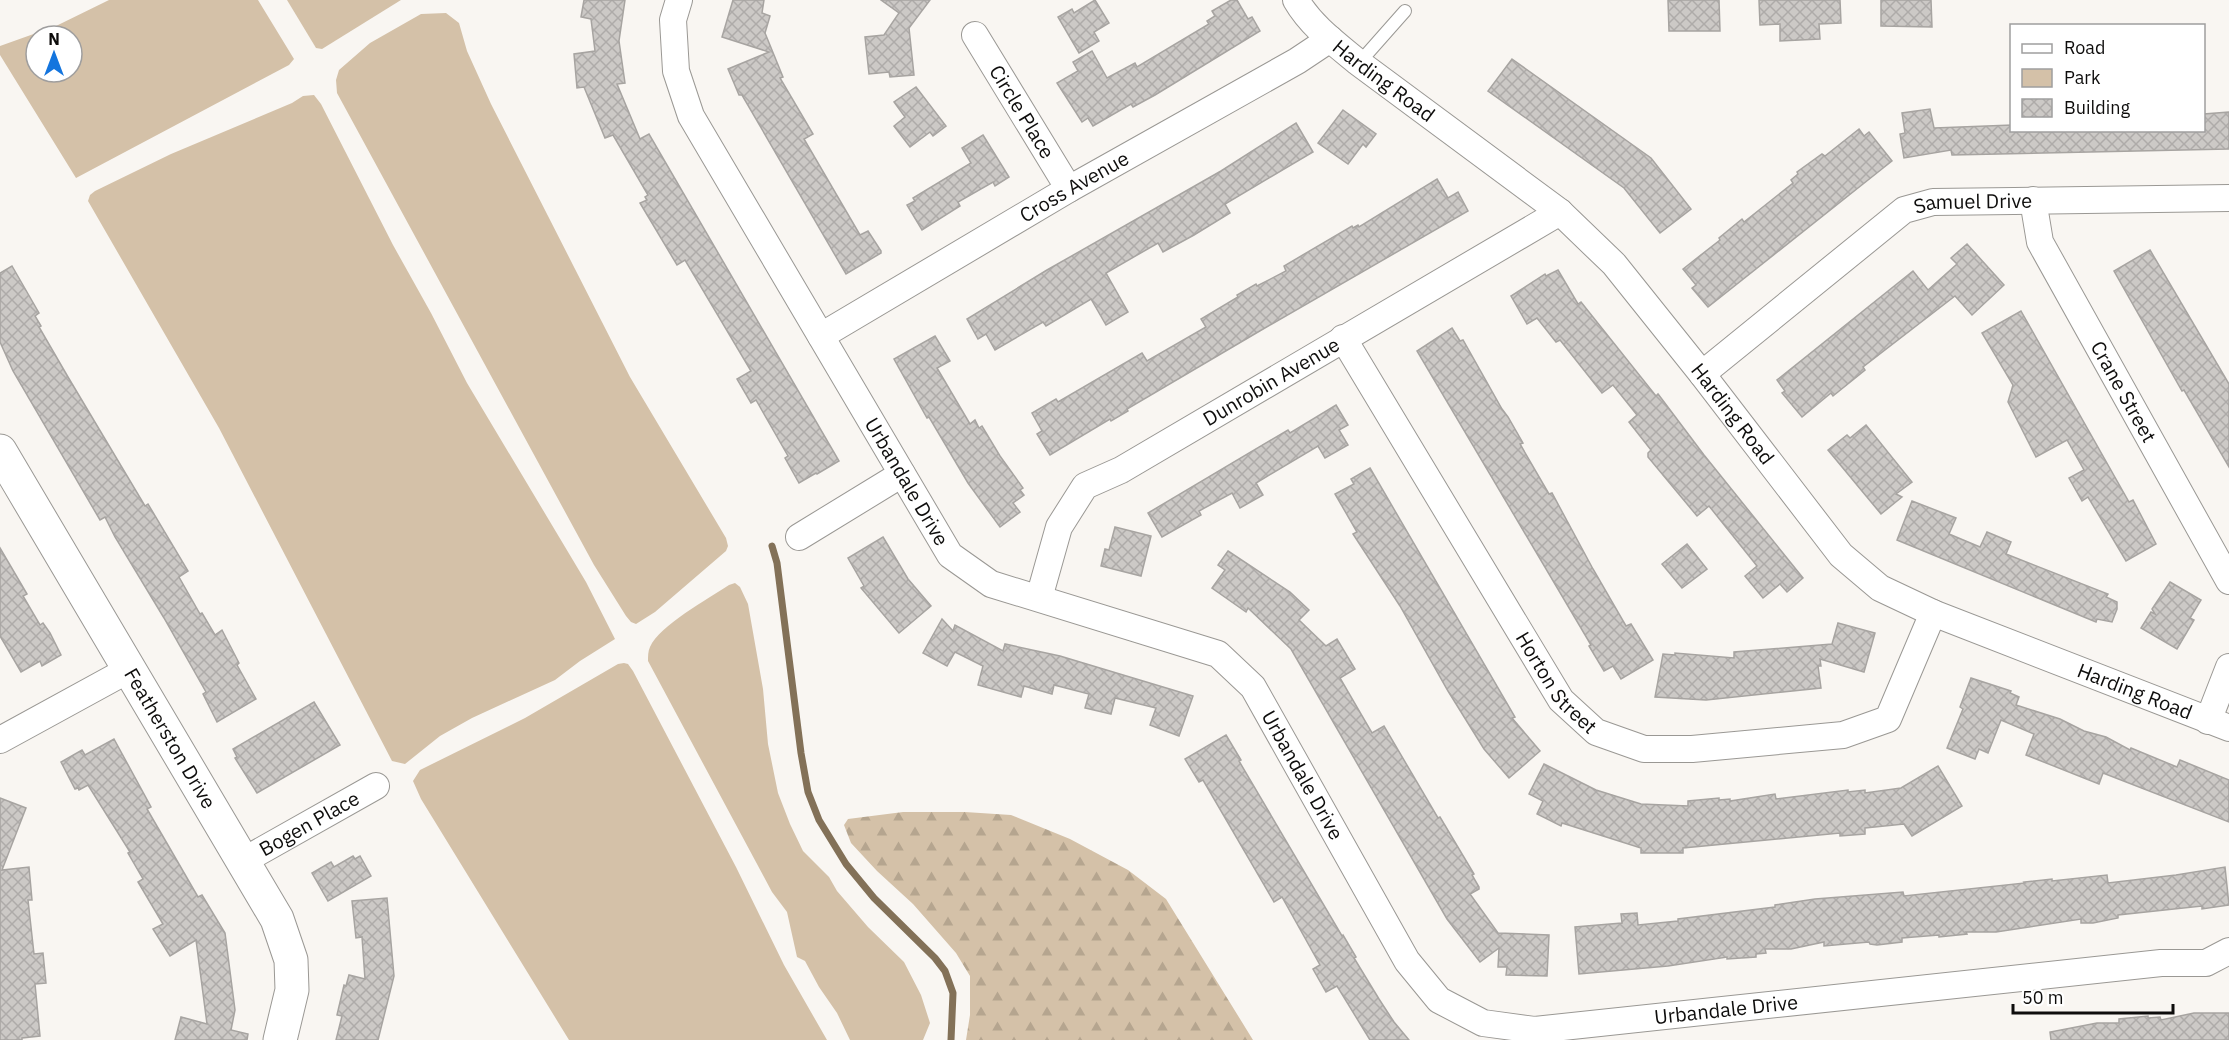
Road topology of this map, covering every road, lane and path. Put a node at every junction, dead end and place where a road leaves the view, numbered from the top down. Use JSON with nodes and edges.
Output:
{"nodes":[{"id":1,"x":679,"y":0,"type":"edge"},
{"id":2,"x":1296,"y":0,"type":"edge"},
{"id":3,"x":1405,"y":11,"type":"dead end"},
{"id":4,"x":975,"y":35,"type":"dead end"},
{"id":5,"x":1330,"y":39,"type":"junction"},
{"id":6,"x":1359,"y":63,"type":"junction"},
{"id":7,"x":1069,"y":189,"type":"junction"},
{"id":8,"x":2229,"y":198,"type":"edge"},
{"id":9,"x":2033,"y":200,"type":"junction"},
{"id":10,"x":1560,"y":212,"type":"junction"},
{"id":11,"x":821,"y":336,"type":"junction"},
{"id":12,"x":1343,"y":338,"type":"junction"},
{"id":13,"x":1702,"y":374,"type":"junction"},
{"id":14,"x":2,"y":460,"type":"edge"},
{"id":15,"x":902,"y":474,"type":"junction"},
{"id":16,"x":799,"y":537,"type":"dead end"},
{"id":17,"x":2229,"y":581,"type":"edge"},
{"id":18,"x":1039,"y":598,"type":"junction"},
{"id":19,"x":1933,"y":613,"type":"junction"},
{"id":20,"x":2229,"y":667,"type":"edge"},
{"id":21,"x":128,"y":670,"type":"junction"},
{"id":22,"x":2219,"y":725,"type":"edge"},
{"id":23,"x":0,"y":741,"type":"edge"},
{"id":24,"x":376,"y":786,"type":"dead end"},
{"id":25,"x":243,"y":861,"type":"junction"},
{"id":26,"x":2229,"y":951,"type":"edge"},
{"id":27,"x":280,"y":1040,"type":"edge"}],
"edges":[{"from":1,"to":11,"type":"street","name":"Urbandale Drive"},
{"from":2,"to":5,"type":"street","name":"Harding Road"},
{"from":3,"to":6,"type":"lane"},
{"from":4,"to":7,"type":"street","name":"Circle Place"},
{"from":5,"to":6,"type":"street","name":"Harding Road"},
{"from":5,"to":7,"type":"street","name":"Cross Avenue"},
{"from":6,"to":10,"type":"street","name":"Harding Road"},
{"from":7,"to":11,"type":"street","name":"Cross Avenue"},
{"from":8,"to":9,"type":"street","name":"Samuel Drive"},
{"from":9,"to":13,"type":"street","name":"Samuel Drive"},
{"from":9,"to":17,"type":"street","name":"Crane Street"},
{"from":10,"to":12,"type":"street","name":"Dunrobin Avenue"},
{"from":10,"to":13,"type":"street","name":"Harding Road"},
{"from":11,"to":15,"type":"street","name":"Urbandale Drive"},
{"from":12,"to":18,"type":"street","name":"Dunrobin Avenue"},
{"from":12,"to":19,"type":"street","name":"Horton Street"},
{"from":13,"to":19,"type":"street","name":"Harding Road"},
{"from":14,"to":21,"type":"street","name":"Featherston Drive"},
{"from":15,"to":16,"type":"street"},
{"from":15,"to":18,"type":"street","name":"Urbandale Drive"},
{"from":18,"to":26,"type":"street","name":"Urbandale Drive"},
{"from":19,"to":22,"type":"street","name":"Harding Road"},
{"from":20,"to":22,"type":"street"},
{"from":21,"to":23,"type":"street"},
{"from":21,"to":25,"type":"street","name":"Featherston Drive"},
{"from":24,"to":25,"type":"street","name":"Bogen Place"},
{"from":25,"to":27,"type":"street","name":"Featherston Drive"}]}
